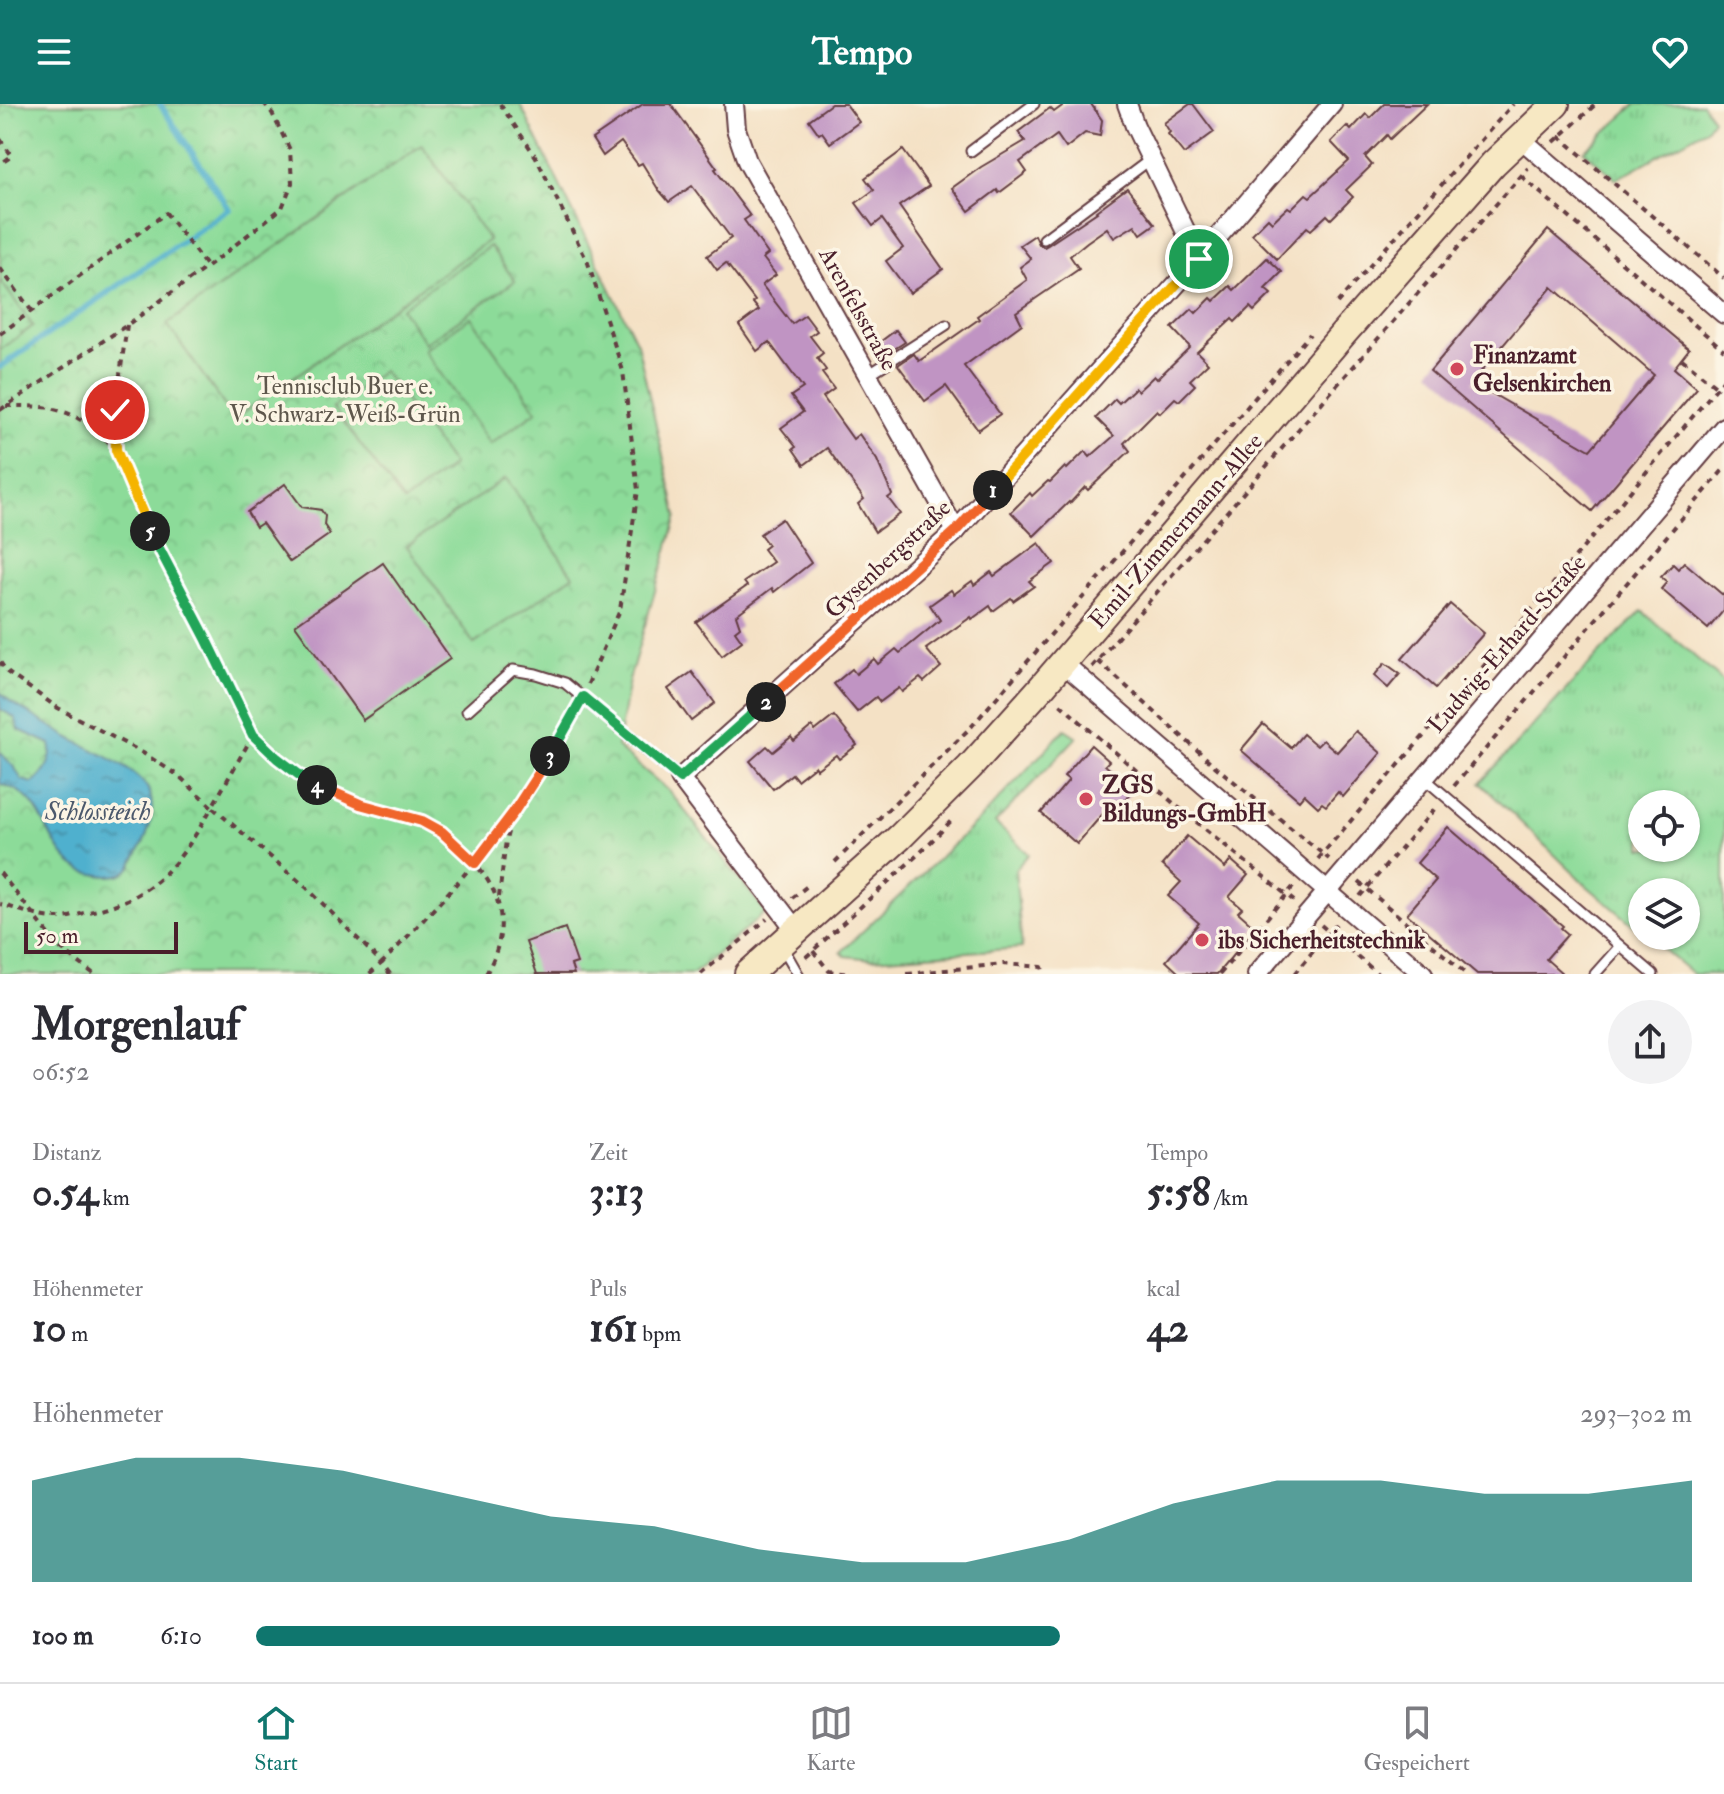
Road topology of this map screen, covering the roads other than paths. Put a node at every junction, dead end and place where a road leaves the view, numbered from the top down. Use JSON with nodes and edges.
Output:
{"nodes":[{"id":1,"x":734,"y":104,"type":"edge"},
{"id":2,"x":1034,"y":104,"type":"edge"},
{"id":3,"x":1332,"y":104,"type":"edge"},
{"id":4,"x":1556,"y":104,"type":"edge"},
{"id":5,"x":1130,"y":106,"type":"edge"},
{"id":6,"x":1520,"y":138,"type":"junction"},
{"id":7,"x":971,"y":151,"type":"dead end"},
{"id":8,"x":1151,"y":159,"type":"junction"},
{"id":9,"x":1044,"y":239,"type":"dead end"},
{"id":10,"x":1199,"y":259,"type":"junction"},
{"id":11,"x":1724,"y":314,"type":"edge"},
{"id":12,"x":946,"y":325,"type":"dead end"},
{"id":13,"x":868,"y":375,"type":"junction"},
{"id":14,"x":1724,"y":427,"type":"edge"},
{"id":15,"x":956,"y":531,"type":"junction"},
{"id":16,"x":1072,"y":671,"type":"junction"},
{"id":17,"x":467,"y":711,"type":"dead end"},
{"id":18,"x":680,"y":778,"type":"junction"},
{"id":19,"x":1424,"y":778,"type":"junction"},
{"id":20,"x":1328,"y":892,"type":"junction"},
{"id":21,"x":788,"y":937,"type":"junction"},
{"id":22,"x":1620,"y":946,"type":"junction"},
{"id":23,"x":735,"y":974,"type":"edge"},
{"id":24,"x":748,"y":974,"type":"edge"},
{"id":25,"x":798,"y":974,"type":"edge"},
{"id":26,"x":1257,"y":974,"type":"edge"},
{"id":27,"x":1423,"y":974,"type":"edge"},
{"id":28,"x":1595,"y":974,"type":"edge"},
{"id":29,"x":1653,"y":974,"type":"edge"}],
"edges":[{"from":1,"to":13,"type":"street","name":"Arenfelsstraße"},
{"from":2,"to":7,"type":"lane"},
{"from":3,"to":10,"type":"street","name":"Gysenbergstraße"},
{"from":4,"to":6,"type":"main road","name":"Emil-Zimmermann-Allee"},
{"from":5,"to":8,"type":"street"},
{"from":6,"to":11,"type":"street"},
{"from":6,"to":16,"type":"main road","name":"Emil-Zimmermann-Allee"},
{"from":8,"to":9,"type":"lane"},
{"from":8,"to":10,"type":"street"},
{"from":10,"to":15,"type":"street","name":"Gysenbergstraße"},
{"from":12,"to":13,"type":"lane"},
{"from":13,"to":15,"type":"street","name":"Arenfelsstraße"},
{"from":14,"to":19,"type":"street","name":"Ludwig-Erhard-Straße"},
{"from":15,"to":18,"type":"street","name":"Gysenbergstraße"},
{"from":16,"to":20,"type":"street"},
{"from":16,"to":21,"type":"main road","name":"Emil-Zimmermann-Allee"},
{"from":17,"to":18,"type":"lane"},
{"from":18,"to":21,"type":"street"},
{"from":19,"to":20,"type":"street","name":"Ludwig-Erhard-Straße"},
{"from":19,"to":22,"type":"lane"},
{"from":20,"to":26,"type":"street","name":"Ludwig-Erhard-Straße"},
{"from":20,"to":27,"type":"street"},
{"from":21,"to":23,"type":"main road","name":"Emil-Zimmermann-Allee"},
{"from":21,"to":24,"type":"main road","name":"Emil-Zimmermann-Allee"},
{"from":21,"to":25,"type":"lane"},
{"from":22,"to":28,"type":"lane"},
{"from":22,"to":29,"type":"lane"}]}
